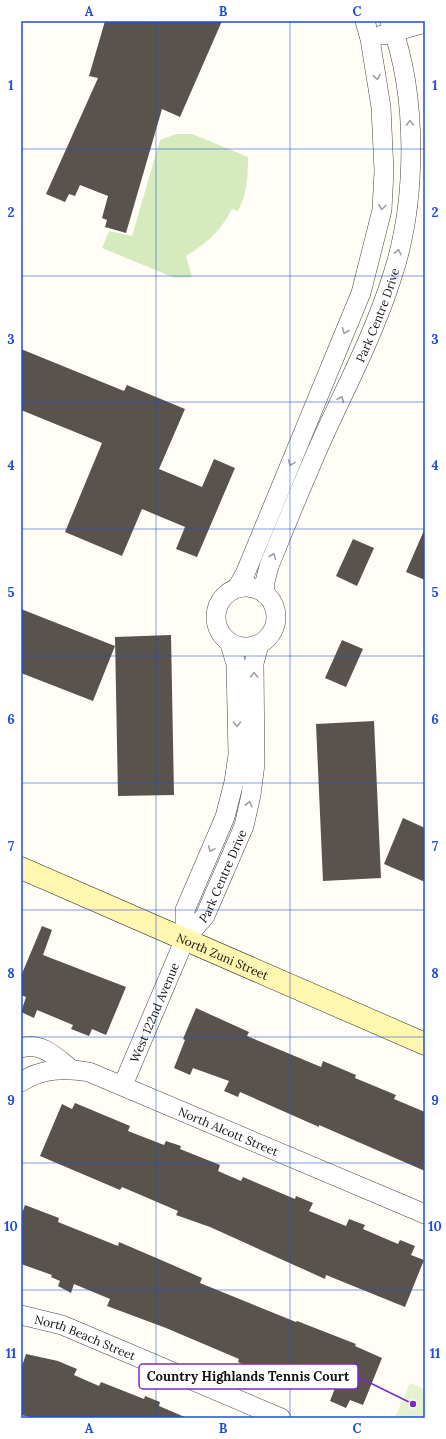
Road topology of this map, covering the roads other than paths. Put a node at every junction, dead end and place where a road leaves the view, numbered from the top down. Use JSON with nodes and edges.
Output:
{"nodes":[{"id":1,"x":365,"y":21,"type":"edge"},
{"id":2,"x":425,"y":23,"type":"edge"},
{"id":3,"x":392,"y":26,"type":"edge"},
{"id":4,"x":370,"y":39,"type":"junction"},
{"id":5,"x":237,"y":588,"type":"junction"},
{"id":6,"x":265,"y":594,"type":"junction"},
{"id":7,"x":230,"y":644,"type":"junction"},
{"id":8,"x":259,"y":645,"type":"junction"},
{"id":9,"x":21,"y":868,"type":"edge"},
{"id":10,"x":185,"y":939,"type":"junction"},
{"id":11,"x":425,"y":1044,"type":"edge"},
{"id":12,"x":21,"y":1048,"type":"edge"},
{"id":13,"x":71,"y":1069,"type":"junction"},
{"id":14,"x":25,"y":1080,"type":"edge"},
{"id":15,"x":123,"y":1085,"type":"junction"},
{"id":16,"x":425,"y":1214,"type":"edge"},
{"id":17,"x":21,"y":1315,"type":"edge"},
{"id":18,"x":281,"y":1418,"type":"edge"}],
"edges":[{"from":1,"to":4,"type":"street","name":"Park Centre Drive"},
{"from":2,"to":3,"type":"street"},
{"from":3,"to":4,"type":"street"},
{"from":6,"to":3,"type":"street","name":"Park Centre Drive","one_way":true},
{"from":4,"to":5,"type":"street","name":"Park Centre Drive","one_way":true},
{"from":5,"to":6,"type":"street"},
{"from":5,"to":7,"type":"street"},
{"from":6,"to":8,"type":"street"},
{"from":7,"to":8,"type":"street"},
{"from":7,"to":10,"type":"street","name":"Park Centre Drive","one_way":true},
{"from":10,"to":8,"type":"street","name":"Park Centre Drive","one_way":true},
{"from":9,"to":10,"type":"street","name":"North Zuni Street"},
{"from":10,"to":11,"type":"street","name":"North Zuni Street"},
{"from":10,"to":15,"type":"street","name":"West 122nd Avenue"},
{"from":12,"to":13,"type":"street"},
{"from":13,"to":14,"type":"street","name":"North Alcott Street"},
{"from":13,"to":15,"type":"street","name":"North Alcott Street"},
{"from":15,"to":16,"type":"street","name":"North Alcott Street"},
{"from":17,"to":18,"type":"street","name":"North Beach Street"}]}
